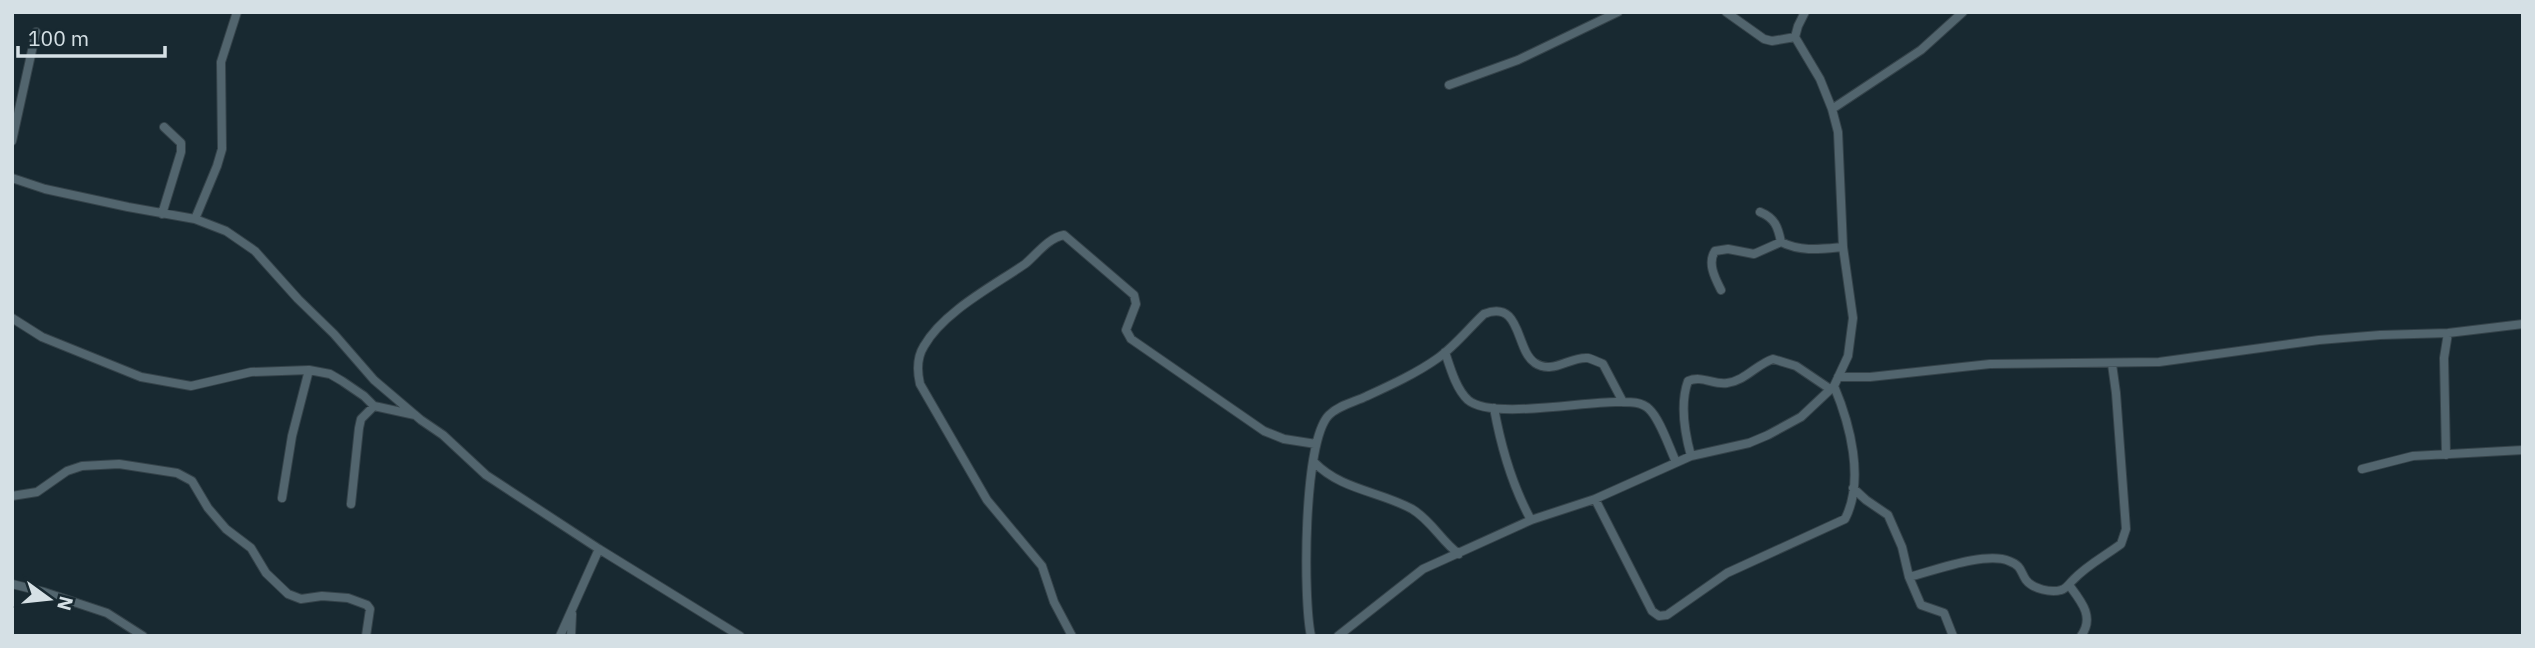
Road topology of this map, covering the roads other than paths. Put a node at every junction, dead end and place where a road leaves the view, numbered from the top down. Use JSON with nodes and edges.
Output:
{"nodes":[{"id":1,"x":237,"y":12,"type":"edge"},
{"id":2,"x":1618,"y":12,"type":"edge"},
{"id":3,"x":1726,"y":12,"type":"edge"},
{"id":4,"x":1805,"y":12,"type":"edge"},
{"id":5,"x":1963,"y":12,"type":"edge"},
{"id":6,"x":36,"y":32,"type":"dead end"},
{"id":7,"x":1795,"y":37,"type":"junction"},
{"id":8,"x":1449,"y":85,"type":"dead end"},
{"id":9,"x":1832,"y":109,"type":"junction"},
{"id":10,"x":164,"y":127,"type":"dead end"},
{"id":11,"x":12,"y":141,"type":"edge"},
{"id":12,"x":12,"y":178,"type":"edge"},
{"id":13,"x":1760,"y":212,"type":"dead end"},
{"id":14,"x":162,"y":214,"type":"junction"},
{"id":15,"x":195,"y":219,"type":"junction"},
{"id":16,"x":1781,"y":242,"type":"junction"},
{"id":17,"x":1843,"y":247,"type":"junction"},
{"id":18,"x":1721,"y":290,"type":"dead end"},
{"id":19,"x":12,"y":318,"type":"edge"},
{"id":20,"x":2523,"y":324,"type":"edge"},
{"id":21,"x":2448,"y":333,"type":"junction"},
{"id":22,"x":1445,"y":352,"type":"junction"},
{"id":23,"x":2112,"y":364,"type":"junction"},
{"id":24,"x":309,"y":370,"type":"junction"},
{"id":25,"x":1838,"y":377,"type":"junction"},
{"id":26,"x":1832,"y":387,"type":"junction"},
{"id":27,"x":1623,"y":402,"type":"junction"},
{"id":28,"x":374,"y":406,"type":"junction"},
{"id":29,"x":1494,"y":408,"type":"junction"},
{"id":30,"x":415,"y":415,"type":"junction"},
{"id":31,"x":1315,"y":444,"type":"junction"},
{"id":32,"x":2523,"y":450,"type":"edge"},
{"id":33,"x":2446,"y":455,"type":"junction"},
{"id":34,"x":1692,"y":456,"type":"junction"},
{"id":35,"x":1314,"y":462,"type":"junction"},
{"id":36,"x":1676,"y":462,"type":"junction"},
{"id":37,"x":2362,"y":469,"type":"dead end"},
{"id":38,"x":1853,"y":488,"type":"junction"},
{"id":39,"x":12,"y":496,"type":"edge"},
{"id":40,"x":282,"y":498,"type":"dead end"},
{"id":41,"x":1595,"y":499,"type":"junction"},
{"id":42,"x":351,"y":504,"type":"dead end"},
{"id":43,"x":1531,"y":520,"type":"junction"},
{"id":44,"x":599,"y":549,"type":"junction"},
{"id":45,"x":1459,"y":554,"type":"junction"},
{"id":46,"x":1909,"y":577,"type":"junction"},
{"id":47,"x":12,"y":584,"type":"edge"},
{"id":48,"x":2069,"y":585,"type":"junction"},
{"id":49,"x":572,"y":612,"type":"junction"},
{"id":50,"x":143,"y":636,"type":"edge"},
{"id":51,"x":366,"y":636,"type":"edge"},
{"id":52,"x":560,"y":636,"type":"edge"},
{"id":53,"x":572,"y":636,"type":"edge"},
{"id":54,"x":740,"y":636,"type":"edge"},
{"id":55,"x":1072,"y":636,"type":"edge"},
{"id":56,"x":1311,"y":636,"type":"edge"},
{"id":57,"x":1338,"y":636,"type":"edge"},
{"id":58,"x":1954,"y":636,"type":"edge"},
{"id":59,"x":2081,"y":636,"type":"edge"}],
"edges":[{"from":1,"to":15,"type":"street"},
{"from":2,"to":8,"type":"street"},
{"from":3,"to":7,"type":"street"},
{"from":4,"to":7,"type":"street"},
{"from":5,"to":9,"type":"street"},
{"from":6,"to":11,"type":"street"},
{"from":7,"to":9,"type":"street"},
{"from":9,"to":17,"type":"street"},
{"from":10,"to":14,"type":"street"},
{"from":12,"to":14,"type":"street"},
{"from":13,"to":16,"type":"street"},
{"from":14,"to":15,"type":"street"},
{"from":15,"to":30,"type":"street"},
{"from":16,"to":17,"type":"street"},
{"from":16,"to":18,"type":"street"},
{"from":17,"to":25,"type":"street"},
{"from":19,"to":24,"type":"street"},
{"from":20,"to":21,"type":"street"},
{"from":21,"to":23,"type":"street"},
{"from":21,"to":33,"type":"street"},
{"from":22,"to":27,"type":"street"},
{"from":22,"to":29,"type":"street"},
{"from":22,"to":31,"type":"street"},
{"from":23,"to":25,"type":"street"},
{"from":23,"to":48,"type":"street"},
{"from":24,"to":28,"type":"street"},
{"from":24,"to":40,"type":"street"},
{"from":25,"to":26,"type":"street"},
{"from":26,"to":34,"type":"street"},
{"from":26,"to":34,"type":"street"},
{"from":26,"to":38,"type":"street"},
{"from":27,"to":29,"type":"street"},
{"from":27,"to":36,"type":"street"},
{"from":28,"to":30,"type":"street"},
{"from":28,"to":42,"type":"street"},
{"from":29,"to":43,"type":"street"},
{"from":30,"to":44,"type":"street"},
{"from":31,"to":35,"type":"street"},
{"from":31,"to":55,"type":"street"},
{"from":32,"to":33,"type":"street"},
{"from":33,"to":37,"type":"street"},
{"from":34,"to":36,"type":"street"},
{"from":35,"to":45,"type":"street"},
{"from":35,"to":56,"type":"street"},
{"from":36,"to":41,"type":"street"},
{"from":38,"to":41,"type":"street"},
{"from":38,"to":46,"type":"street"},
{"from":39,"to":51,"type":"street"},
{"from":41,"to":43,"type":"street"},
{"from":43,"to":45,"type":"street"},
{"from":44,"to":49,"type":"street"},
{"from":44,"to":54,"type":"street"},
{"from":45,"to":57,"type":"street"},
{"from":46,"to":48,"type":"street"},
{"from":46,"to":58,"type":"street"},
{"from":47,"to":50,"type":"street"},
{"from":48,"to":59,"type":"street"},
{"from":49,"to":52,"type":"street"},
{"from":49,"to":53,"type":"street"}]}
